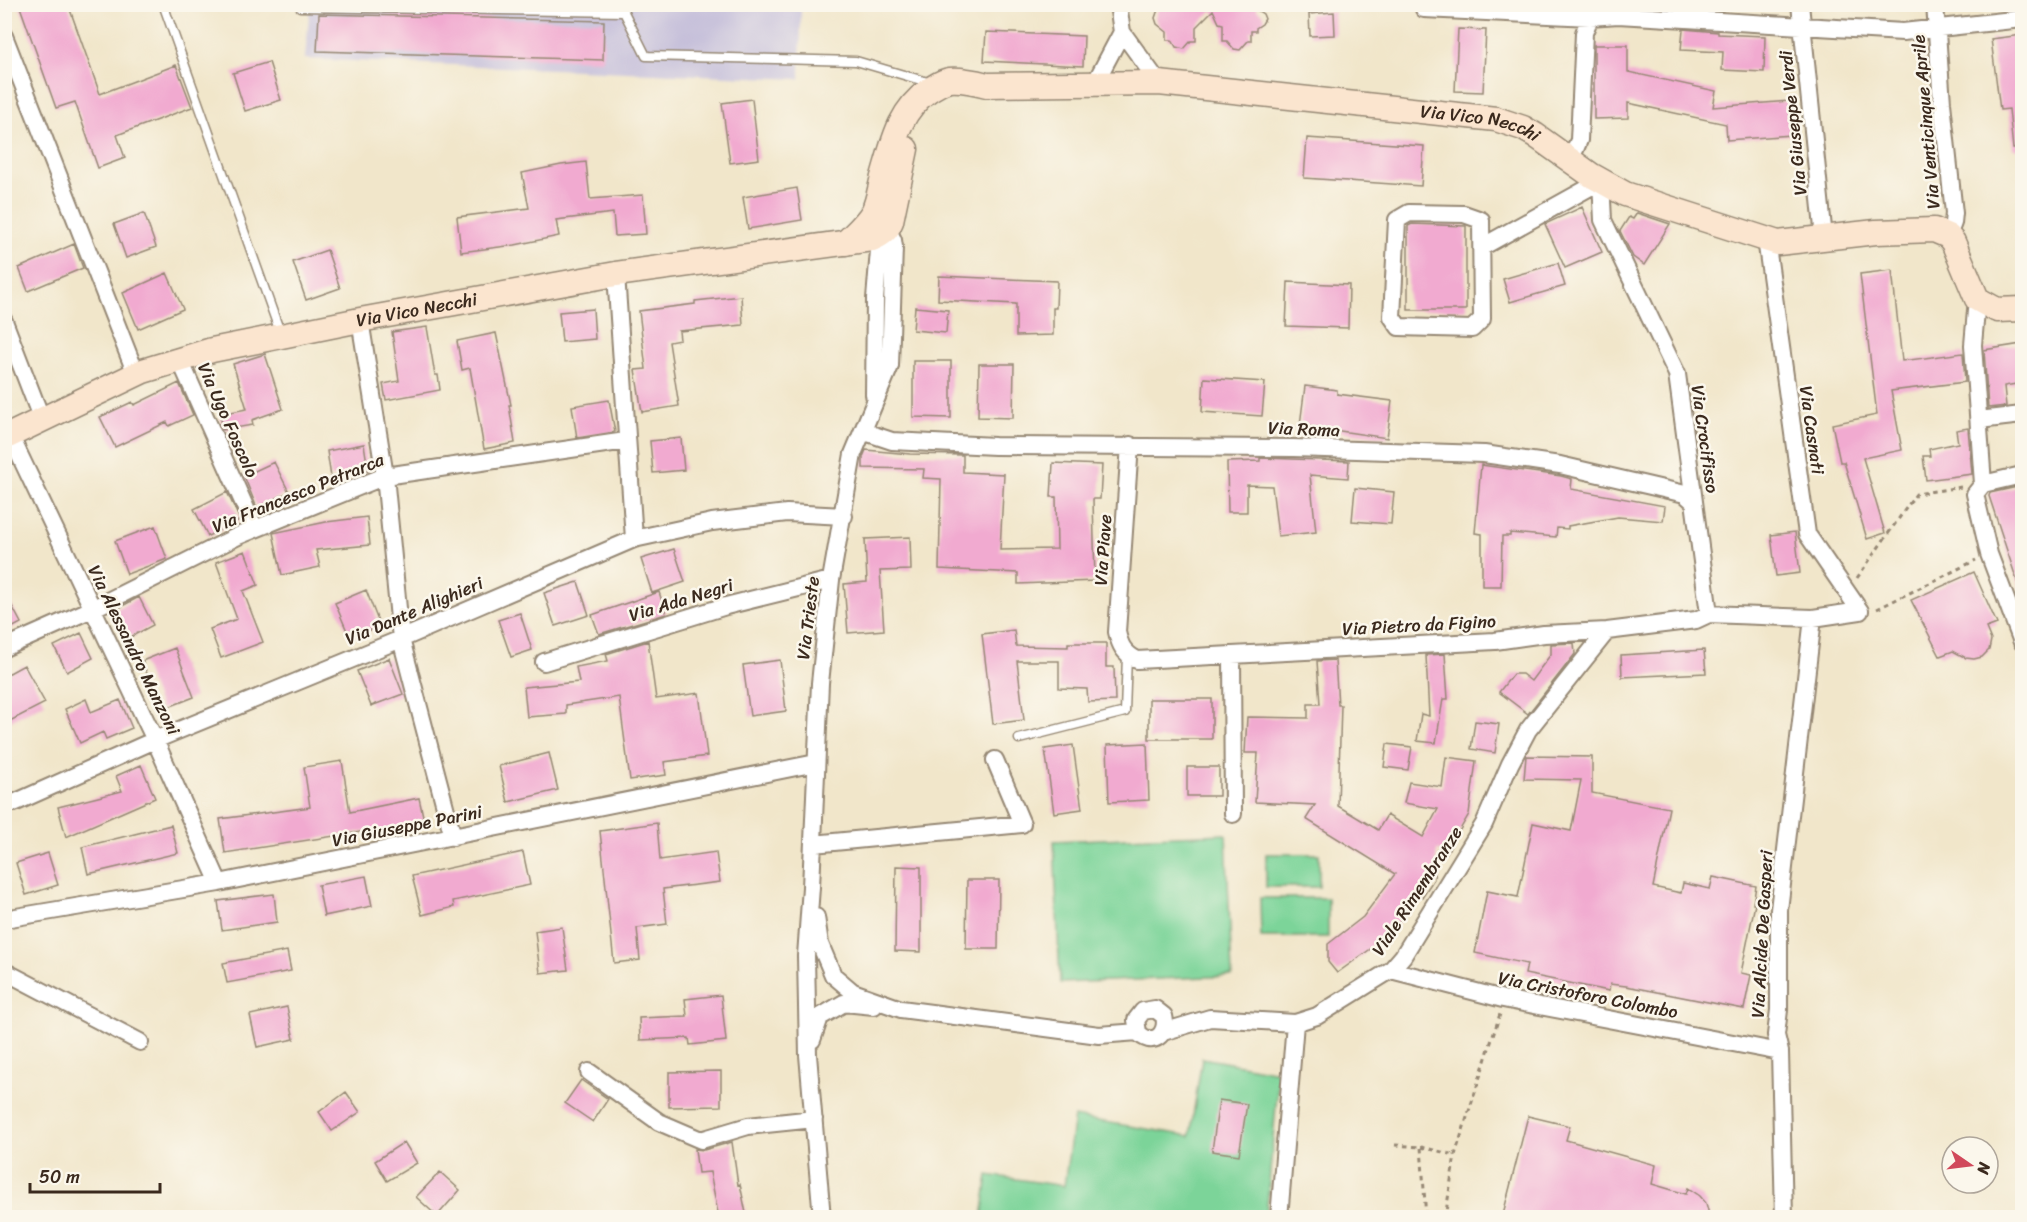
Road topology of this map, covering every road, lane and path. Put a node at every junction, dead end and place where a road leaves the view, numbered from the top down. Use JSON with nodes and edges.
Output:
{"nodes":[{"id":1,"x":164,"y":4,"type":"edge"},
{"id":2,"x":1118,"y":4,"type":"edge"},
{"id":3,"x":1800,"y":4,"type":"edge"},
{"id":4,"x":1935,"y":4,"type":"edge"},
{"id":5,"x":300,"y":7,"type":"dead end"},
{"id":6,"x":1424,"y":9,"type":"dead end"},
{"id":7,"x":1590,"y":17,"type":"junction"},
{"id":8,"x":2022,"y":19,"type":"edge"},
{"id":9,"x":1802,"y":26,"type":"junction"},
{"id":10,"x":1937,"y":30,"type":"junction"},
{"id":11,"x":1122,"y":32,"type":"junction"},
{"id":12,"x":4,"y":36,"type":"edge"},
{"id":13,"x":1159,"y":83,"type":"junction"},
{"id":14,"x":987,"y":84,"type":"junction"},
{"id":15,"x":937,"y":85,"type":"junction"},
{"id":16,"x":1094,"y":85,"type":"junction"},
{"id":17,"x":1571,"y":159,"type":"junction"},
{"id":18,"x":887,"y":164,"type":"junction"},
{"id":19,"x":1601,"y":181,"type":"junction"},
{"id":20,"x":883,"y":231,"type":"junction"},
{"id":21,"x":1948,"y":236,"type":"junction"},
{"id":22,"x":850,"y":237,"type":"junction"},
{"id":23,"x":1824,"y":238,"type":"junction"},
{"id":24,"x":1766,"y":239,"type":"junction"},
{"id":25,"x":1482,"y":247,"type":"junction"},
{"id":26,"x":616,"y":274,"type":"junction"},
{"id":27,"x":1977,"y":299,"type":"junction"},
{"id":28,"x":2022,"y":309,"type":"edge"},
{"id":29,"x":360,"y":320,"type":"junction"},
{"id":30,"x":4,"y":321,"type":"edge"},
{"id":31,"x":281,"y":336,"type":"junction"},
{"id":32,"x":180,"y":360,"type":"junction"},
{"id":33,"x":136,"y":374,"type":"junction"},
{"id":34,"x":2022,"y":415,"type":"edge"},
{"id":35,"x":869,"y":416,"type":"junction"},
{"id":36,"x":42,"y":420,"type":"junction"},
{"id":37,"x":1979,"y":420,"type":"junction"},
{"id":38,"x":7,"y":436,"type":"edge"},
{"id":39,"x":626,"y":441,"type":"junction"},
{"id":40,"x":1130,"y":446,"type":"junction"},
{"id":41,"x":2022,"y":475,"type":"edge"},
{"id":42,"x":385,"y":476,"type":"junction"},
{"id":43,"x":1983,"y":484,"type":"junction"},
{"id":44,"x":1694,"y":502,"type":"junction"},
{"id":45,"x":843,"y":516,"type":"junction"},
{"id":46,"x":255,"y":529,"type":"junction"},
{"id":47,"x":634,"y":539,"type":"junction"},
{"id":48,"x":1989,"y":554,"type":"junction"},
{"id":49,"x":831,"y":580,"type":"junction"},
{"id":50,"x":1847,"y":592,"type":"junction"},
{"id":51,"x":92,"y":609,"type":"junction"},
{"id":52,"x":1860,"y":611,"type":"junction"},
{"id":53,"x":1709,"y":614,"type":"junction"},
{"id":54,"x":1813,"y":618,"type":"junction"},
{"id":55,"x":1607,"y":631,"type":"junction"},
{"id":56,"x":401,"y":639,"type":"junction"},
{"id":57,"x":2022,"y":642,"type":"edge"},
{"id":58,"x":4,"y":648,"type":"edge"},
{"id":59,"x":1127,"y":654,"type":"junction"},
{"id":60,"x":1232,"y":655,"type":"junction"},
{"id":61,"x":544,"y":662,"type":"dead end"},
{"id":62,"x":1018,"y":739,"type":"dead end"},
{"id":63,"x":155,"y":740,"type":"junction"},
{"id":64,"x":995,"y":760,"type":"dead end"},
{"id":65,"x":816,"y":763,"type":"junction"},
{"id":66,"x":14,"y":803,"type":"dead end"},
{"id":67,"x":1233,"y":814,"type":"dead end"},
{"id":68,"x":453,"y":837,"type":"junction"},
{"id":69,"x":813,"y":844,"type":"junction"},
{"id":70,"x":219,"y":883,"type":"junction"},
{"id":71,"x":811,"y":886,"type":"junction"},
{"id":72,"x":4,"y":919,"type":"edge"},
{"id":73,"x":1391,"y":970,"type":"junction"},
{"id":74,"x":4,"y":971,"type":"edge"},
{"id":75,"x":901,"y":1009,"type":"junction"},
{"id":76,"x":1500,"y":1014,"type":"dead end"},
{"id":77,"x":1295,"y":1023,"type":"junction"},
{"id":78,"x":1164,"y":1024,"type":"junction"},
{"id":79,"x":1137,"y":1025,"type":"junction"},
{"id":80,"x":140,"y":1042,"type":"dead end"},
{"id":81,"x":1780,"y":1052,"type":"junction"},
{"id":82,"x":808,"y":1055,"type":"junction"},
{"id":83,"x":589,"y":1072,"type":"dead end"},
{"id":84,"x":814,"y":1119,"type":"junction"},
{"id":85,"x":1395,"y":1145,"type":"dead end"},
{"id":86,"x":1421,"y":1147,"type":"junction"},
{"id":87,"x":1455,"y":1155,"type":"junction"},
{"id":88,"x":822,"y":1218,"type":"edge"},
{"id":89,"x":1279,"y":1218,"type":"edge"},
{"id":90,"x":1426,"y":1218,"type":"edge"},
{"id":91,"x":1445,"y":1218,"type":"edge"},
{"id":92,"x":1784,"y":1218,"type":"edge"}],
"edges":[{"from":1,"to":31,"type":"lane"},
{"from":2,"to":11,"type":"street"},
{"from":3,"to":9,"type":"street","name":"Via Giuseppe Verdi"},
{"from":4,"to":10,"type":"street","name":"Via Venticinque Aprile"},
{"from":5,"to":15,"type":"lane"},
{"from":6,"to":7,"type":"street"},
{"from":7,"to":9,"type":"street"},
{"from":7,"to":17,"type":"street"},
{"from":8,"to":10,"type":"street"},
{"from":9,"to":10,"type":"street"},
{"from":9,"to":23,"type":"street","name":"Via Giuseppe Verdi"},
{"from":10,"to":21,"type":"street","name":"Via Venticinque Aprile"},
{"from":11,"to":13,"type":"street"},
{"from":11,"to":16,"type":"street"},
{"from":12,"to":33,"type":"street"},
{"from":13,"to":16,"type":"street","name":"Via Vico Necchi"},
{"from":13,"to":17,"type":"street","name":"Via Vico Necchi"},
{"from":14,"to":15,"type":"street","name":"Via Vico Necchi"},
{"from":14,"to":16,"type":"street","name":"Via Vico Necchi"},
{"from":14,"to":20,"type":"street","name":"Via Vico Necchi"},
{"from":15,"to":18,"type":"street"},
{"from":17,"to":19,"type":"street","name":"Via Vico Necchi"},
{"from":18,"to":20,"type":"street"},
{"from":18,"to":22,"type":"street"},
{"from":19,"to":24,"type":"street","name":"Via Vico Necchi"},
{"from":19,"to":25,"type":"street"},
{"from":19,"to":44,"type":"street","name":"Via Crocifisso"},
{"from":20,"to":22,"type":"street","name":"Via Vico Necchi"},
{"from":20,"to":35,"type":"street","name":"Via Trieste"},
{"from":21,"to":23,"type":"street","name":"Via Vico Necchi"},
{"from":21,"to":27,"type":"street"},
{"from":22,"to":26,"type":"street","name":"Via Vico Necchi"},
{"from":23,"to":24,"type":"street","name":"Via Vico Necchi"},
{"from":24,"to":50,"type":"street","name":"Via Casnati"},
{"from":25,"to":25,"type":"street"},
{"from":26,"to":29,"type":"street","name":"Via Vico Necchi"},
{"from":26,"to":39,"type":"street"},
{"from":27,"to":28,"type":"street"},
{"from":27,"to":37,"type":"street"},
{"from":29,"to":31,"type":"street","name":"Via Vico Necchi"},
{"from":29,"to":42,"type":"street"},
{"from":30,"to":36,"type":"street"},
{"from":31,"to":32,"type":"street","name":"Via Vico Necchi"},
{"from":32,"to":33,"type":"street","name":"Via Vico Necchi"},
{"from":32,"to":46,"type":"street","name":"Via Ugo Foscolo"},
{"from":33,"to":36,"type":"street","name":"Via Vico Necchi"},
{"from":34,"to":37,"type":"street"},
{"from":35,"to":40,"type":"street","name":"Via Roma"},
{"from":35,"to":45,"type":"street","name":"Via Trieste"},
{"from":36,"to":38,"type":"street","name":"Via Vico Necchi"},
{"from":37,"to":43,"type":"street"},
{"from":38,"to":51,"type":"street","name":"Via Alessandro Manzoni"},
{"from":39,"to":42,"type":"street","name":"Via Francesco Petrarca"},
{"from":39,"to":47,"type":"street"},
{"from":40,"to":44,"type":"street","name":"Via Roma"},
{"from":40,"to":59,"type":"street","name":"Via Piave"},
{"from":41,"to":43,"type":"street"},
{"from":42,"to":46,"type":"street","name":"Via Francesco Petrarca"},
{"from":42,"to":56,"type":"street"},
{"from":43,"to":48,"type":"street"},
{"from":43,"to":50,"type":"path"},
{"from":44,"to":53,"type":"street","name":"Via Crocifisso"},
{"from":45,"to":47,"type":"street","name":"Via Dante Alighieri"},
{"from":45,"to":49,"type":"street","name":"Via Trieste"},
{"from":46,"to":51,"type":"street","name":"Via Francesco Petrarca"},
{"from":47,"to":56,"type":"street","name":"Via Dante Alighieri"},
{"from":48,"to":52,"type":"path"},
{"from":48,"to":57,"type":"street"},
{"from":49,"to":61,"type":"street","name":"Via Ada Negri"},
{"from":49,"to":65,"type":"street","name":"Via Trieste"},
{"from":50,"to":52,"type":"street","name":"Via Casnati"},
{"from":51,"to":58,"type":"street","name":"Via Francesco Petrarca"},
{"from":51,"to":63,"type":"street","name":"Via Alessandro Manzoni"},
{"from":52,"to":54,"type":"street"},
{"from":53,"to":54,"type":"street"},
{"from":53,"to":55,"type":"street","name":"Via Pietro da Figino"},
{"from":54,"to":81,"type":"street","name":"Via Alcide De Gasperi"},
{"from":55,"to":60,"type":"street","name":"Via Pietro da Figino"},
{"from":55,"to":73,"type":"street","name":"Viale Rimembranze"},
{"from":56,"to":63,"type":"street","name":"Via Dante Alighieri"},
{"from":56,"to":68,"type":"street"},
{"from":59,"to":60,"type":"street"},
{"from":59,"to":62,"type":"lane","name":"Via Piave"},
{"from":60,"to":67,"type":"street"},
{"from":63,"to":66,"type":"street","name":"Via Dante Alighieri"},
{"from":63,"to":70,"type":"street","name":"Via Alessandro Manzoni"},
{"from":64,"to":69,"type":"street"},
{"from":65,"to":68,"type":"street","name":"Via Giuseppe Parini"},
{"from":65,"to":69,"type":"street","name":"Via Trieste"},
{"from":68,"to":70,"type":"street","name":"Via Giuseppe Parini"},
{"from":69,"to":71,"type":"street","name":"Via Trieste"},
{"from":70,"to":72,"type":"street","name":"Via Giuseppe Parini"},
{"from":71,"to":75,"type":"street"},
{"from":71,"to":82,"type":"street"},
{"from":73,"to":77,"type":"street","name":"Viale Rimembranze"},
{"from":73,"to":81,"type":"street","name":"Via Cristoforo Colombo"},
{"from":74,"to":80,"type":"street"},
{"from":75,"to":79,"type":"street"},
{"from":75,"to":82,"type":"street"},
{"from":76,"to":87,"type":"path"},
{"from":77,"to":78,"type":"street","name":"Viale Rimembranze"},
{"from":77,"to":89,"type":"street"},
{"from":78,"to":79,"type":"street"},
{"from":78,"to":79,"type":"street"},
{"from":81,"to":92,"type":"street","name":"Via Alcide De Gasperi"},
{"from":82,"to":84,"type":"street"},
{"from":83,"to":84,"type":"street"},
{"from":84,"to":88,"type":"street"},
{"from":85,"to":86,"type":"path"},
{"from":86,"to":87,"type":"path"},
{"from":86,"to":90,"type":"path"},
{"from":87,"to":91,"type":"path"}]}
